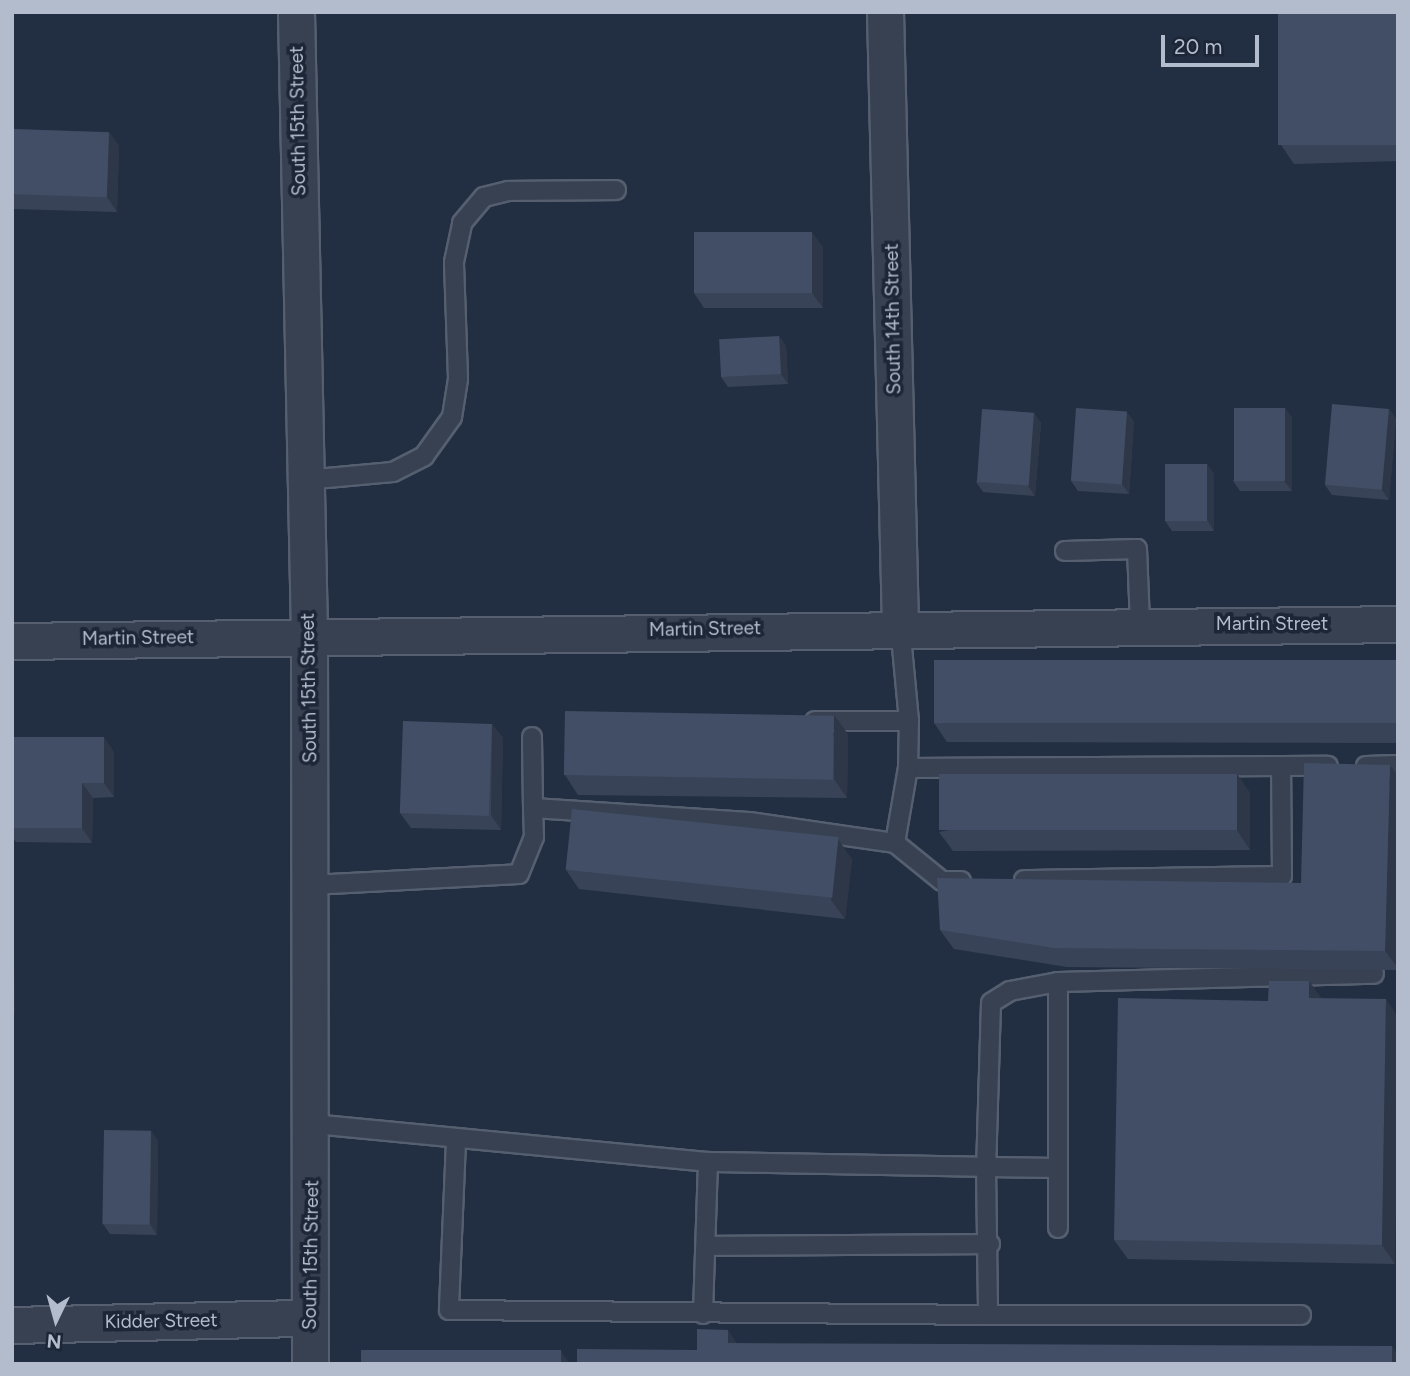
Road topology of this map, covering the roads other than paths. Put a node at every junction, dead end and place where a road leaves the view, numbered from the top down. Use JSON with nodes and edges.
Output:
{"nodes":[{"id":1,"x":296,"y":12,"type":"edge"},
{"id":2,"x":886,"y":12,"type":"edge"},
{"id":3,"x":616,"y":190,"type":"dead end"},
{"id":4,"x":306,"y":480,"type":"junction"},
{"id":5,"x":1065,"y":551,"type":"dead end"},
{"id":6,"x":1398,"y":624,"type":"edge"},
{"id":7,"x":1140,"y":625,"type":"junction"},
{"id":8,"x":900,"y":626,"type":"junction"},
{"id":9,"x":309,"y":635,"type":"junction"},
{"id":10,"x":12,"y":641,"type":"edge"},
{"id":11,"x":797,"y":721,"type":"edge"},
{"id":12,"x":909,"y":721,"type":"junction"},
{"id":13,"x":532,"y":737,"type":"dead end"},
{"id":14,"x":1398,"y":765,"type":"edge"},
{"id":15,"x":1280,"y":766,"type":"junction"},
{"id":16,"x":908,"y":768,"type":"junction"},
{"id":17,"x":534,"y":807,"type":"junction"},
{"id":18,"x":895,"y":844,"type":"junction"},
{"id":19,"x":1010,"y":880,"type":"edge"},
{"id":20,"x":983,"y":881,"type":"edge"},
{"id":21,"x":310,"y":885,"type":"junction"},
{"id":22,"x":1374,"y":974,"type":"edge"},
{"id":23,"x":1058,"y":982,"type":"junction"},
{"id":24,"x":313,"y":1124,"type":"junction"},
{"id":25,"x":456,"y":1140,"type":"junction"},
{"id":26,"x":708,"y":1161,"type":"junction"},
{"id":27,"x":986,"y":1167,"type":"junction"},
{"id":28,"x":1058,"y":1168,"type":"junction"},
{"id":29,"x":1058,"y":1228,"type":"dead end"},
{"id":30,"x":990,"y":1244,"type":"junction"},
{"id":31,"x":706,"y":1246,"type":"junction"},
{"id":32,"x":703,"y":1314,"type":"junction"},
{"id":33,"x":988,"y":1315,"type":"junction"},
{"id":34,"x":1301,"y":1315,"type":"dead end"},
{"id":35,"x":309,"y":1318,"type":"junction"},
{"id":36,"x":12,"y":1325,"type":"edge"},
{"id":37,"x":310,"y":1364,"type":"edge"}],
"edges":[{"from":1,"to":4,"type":"street","name":"South 15th Street"},
{"from":2,"to":8,"type":"street","name":"South 14th Street"},
{"from":3,"to":4,"type":"lane"},
{"from":4,"to":9,"type":"street","name":"South 15th Street"},
{"from":5,"to":7,"type":"lane"},
{"from":6,"to":7,"type":"street","name":"Martin Street"},
{"from":7,"to":8,"type":"street","name":"Martin Street"},
{"from":8,"to":9,"type":"street","name":"Martin Street"},
{"from":8,"to":12,"type":"lane"},
{"from":9,"to":10,"type":"street","name":"Martin Street"},
{"from":9,"to":21,"type":"street","name":"South 15th Street"},
{"from":11,"to":12,"type":"lane"},
{"from":12,"to":16,"type":"lane"},
{"from":13,"to":17,"type":"lane"},
{"from":14,"to":15,"type":"lane"},
{"from":15,"to":16,"type":"lane"},
{"from":15,"to":19,"type":"lane"},
{"from":16,"to":18,"type":"lane"},
{"from":17,"to":18,"type":"lane"},
{"from":17,"to":21,"type":"lane"},
{"from":18,"to":20,"type":"lane"},
{"from":21,"to":24,"type":"street","name":"South 15th Street"},
{"from":22,"to":23,"type":"lane"},
{"from":23,"to":27,"type":"lane"},
{"from":23,"to":28,"type":"lane"},
{"from":24,"to":25,"type":"lane"},
{"from":24,"to":35,"type":"street","name":"South 15th Street"},
{"from":25,"to":26,"type":"lane"},
{"from":25,"to":32,"type":"lane"},
{"from":26,"to":27,"type":"lane"},
{"from":26,"to":31,"type":"lane"},
{"from":27,"to":28,"type":"lane"},
{"from":27,"to":30,"type":"lane"},
{"from":28,"to":29,"type":"lane"},
{"from":30,"to":31,"type":"lane"},
{"from":30,"to":33,"type":"lane"},
{"from":31,"to":32,"type":"lane"},
{"from":32,"to":33,"type":"lane"},
{"from":33,"to":34,"type":"lane"},
{"from":35,"to":36,"type":"street","name":"Kidder Street"},
{"from":35,"to":37,"type":"street","name":"South 15th Street"}]}
